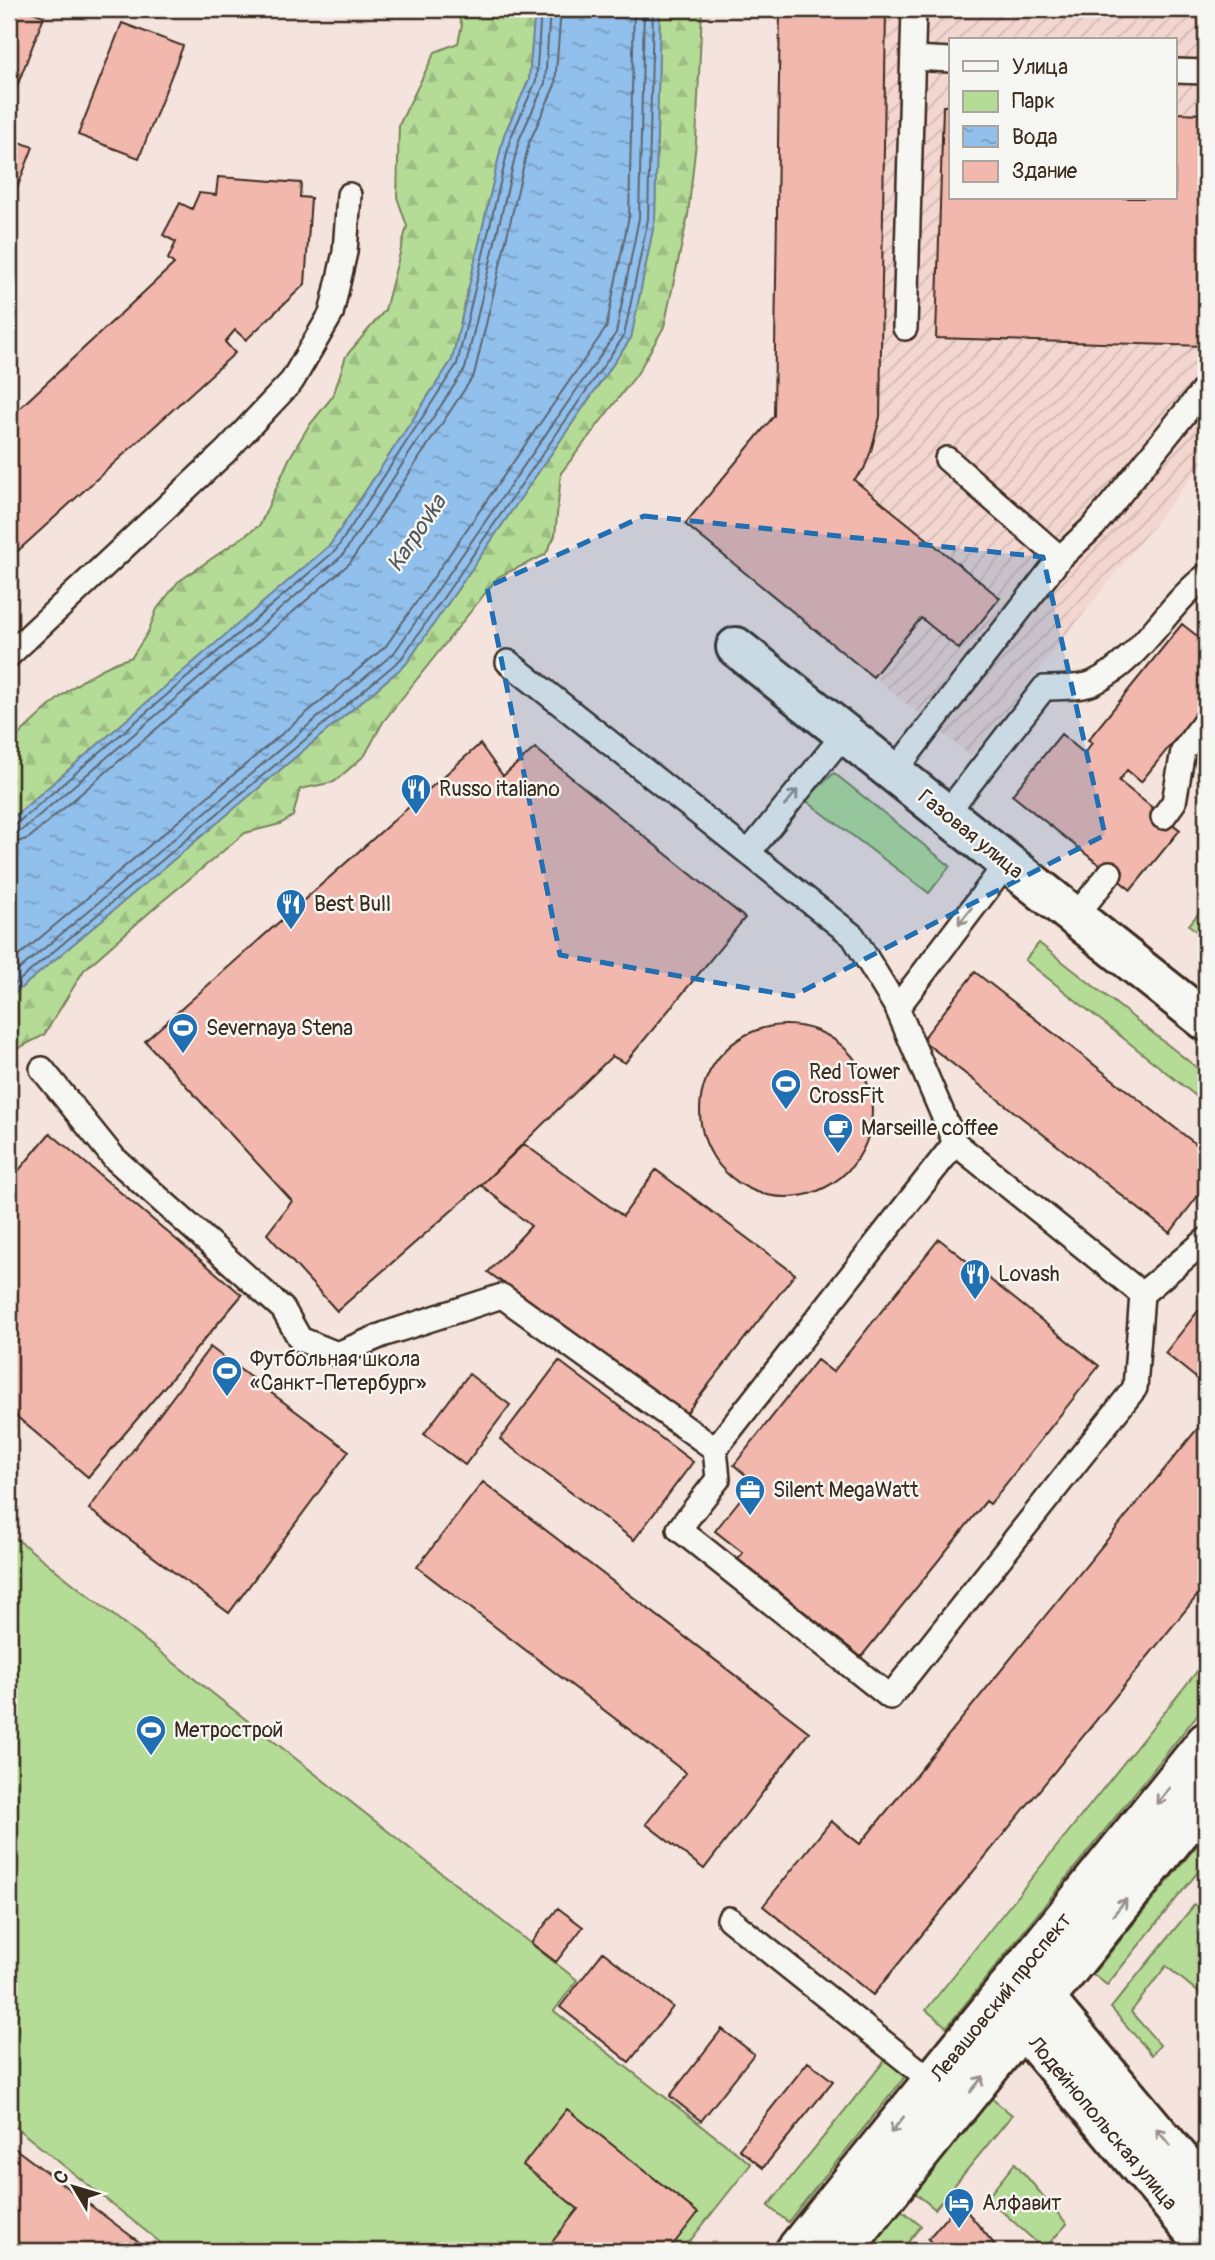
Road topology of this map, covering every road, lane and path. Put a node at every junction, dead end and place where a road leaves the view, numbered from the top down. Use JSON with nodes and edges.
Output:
{"nodes":[{"id":1,"x":914,"y":9,"type":"edge"},
{"id":2,"x":913,"y":58,"type":"junction"},
{"id":3,"x":949,"y":60,"type":"edge"},
{"id":4,"x":1176,"y":71,"type":"edge"},
{"id":5,"x":1206,"y":72,"type":"edge"},
{"id":6,"x":349,"y":195,"type":"dead end"},
{"id":7,"x":905,"y":328,"type":"dead end"},
{"id":8,"x":1206,"y":387,"type":"edge"},
{"id":9,"x":947,"y":459,"type":"dead end"},
{"id":10,"x":1060,"y":558,"type":"junction"},
{"id":11,"x":1206,"y":576,"type":"edge"},
{"id":12,"x":736,"y":647,"type":"dead end"},
{"id":13,"x":9,"y":655,"type":"edge"},
{"id":14,"x":508,"y":662,"type":"dead end"},
{"id":15,"x":1206,"y":720,"type":"edge"},
{"id":16,"x":845,"y":733,"type":"junction"},
{"id":17,"x":894,"y":772,"type":"junction"},
{"id":18,"x":946,"y":814,"type":"junction"},
{"id":19,"x":1163,"y":817,"type":"dead end"},
{"id":20,"x":749,"y":852,"type":"junction"},
{"id":21,"x":1007,"y":863,"type":"junction"},
{"id":22,"x":1110,"y":873,"type":"dead end"},
{"id":23,"x":1075,"y":917,"type":"junction"},
{"id":24,"x":897,"y":1007,"type":"junction"},
{"id":25,"x":1206,"y":1021,"type":"edge"},
{"id":26,"x":42,"y":1069,"type":"dead end"},
{"id":27,"x":955,"y":1143,"type":"junction"},
{"id":28,"x":1206,"y":1240,"type":"edge"},
{"id":29,"x":1142,"y":1294,"type":"junction"},
{"id":30,"x":715,"y":1449,"type":"junction"},
{"id":31,"x":1206,"y":1742,"type":"edge"},
{"id":32,"x":1206,"y":1799,"type":"edge"},
{"id":33,"x":729,"y":1919,"type":"dead end"},
{"id":34,"x":1008,"y":1988,"type":"junction"},
{"id":35,"x":1033,"y":2013,"type":"junction"},
{"id":36,"x":933,"y":2082,"type":"junction"},
{"id":37,"x":1129,"y":2097,"type":"junction"},
{"id":38,"x":1102,"y":2123,"type":"junction"},
{"id":39,"x":1193,"y":2193,"type":"edge"},
{"id":40,"x":1206,"y":2246,"type":"edge"},
{"id":41,"x":795,"y":2251,"type":"edge"},
{"id":42,"x":842,"y":2251,"type":"edge"}],
"edges":[{"from":1,"to":2,"type":"lane"},
{"from":2,"to":3,"type":"lane"},
{"from":2,"to":7,"type":"lane"},
{"from":4,"to":5,"type":"lane"},
{"from":6,"to":13,"type":"lane"},
{"from":8,"to":10,"type":"lane"},
{"from":9,"to":10,"type":"lane"},
{"from":10,"to":17,"type":"lane"},
{"from":11,"to":18,"type":"lane"},
{"from":12,"to":16,"type":"street","name":"Газовая улица"},
{"from":14,"to":20,"type":"lane"},
{"from":15,"to":19,"type":"lane"},
{"from":16,"to":17,"type":"street","name":"Газовая улица"},
{"from":20,"to":16,"type":"lane","one_way":true},
{"from":17,"to":18,"type":"street","name":"Газовая улица"},
{"from":18,"to":21,"type":"street","name":"Газовая улица"},
{"from":20,"to":24,"type":"lane"},
{"from":21,"to":23,"type":"street","name":"Газовая улица"},
{"from":21,"to":24,"type":"lane","one_way":true},
{"from":22,"to":23,"type":"lane"},
{"from":23,"to":25,"type":"street","name":"Газовая улица"},
{"from":24,"to":27,"type":"lane"},
{"from":26,"to":30,"type":"lane"},
{"from":27,"to":29,"type":"lane"},
{"from":27,"to":30,"type":"lane"},
{"from":28,"to":29,"type":"lane"},
{"from":29,"to":30,"type":"lane"},
{"from":31,"to":34,"type":"street","name":"Левашовский проспект","one_way":true},
{"from":35,"to":32,"type":"street","name":"Левашовский проспект","one_way":true},
{"from":33,"to":36,"type":"lane"},
{"from":34,"to":35,"type":"street","name":"Лодейнопольская улица"},
{"from":34,"to":36,"type":"street","name":"Левашовский проспект"},
{"from":35,"to":37,"type":"street","name":"Лодейнопольская улица"},
{"from":35,"to":38,"type":"street","name":"Лодейнопольская улица"},
{"from":42,"to":35,"type":"street","name":"Левашовский проспект","one_way":true},
{"from":36,"to":41,"type":"street","name":"Левашовский проспект","one_way":true},
{"from":37,"to":38,"type":"lane"},
{"from":39,"to":37,"type":"street","name":"Лодейнопольская улица","one_way":true},
{"from":38,"to":39,"type":"street","name":"Лодейнопольская улица"},
{"from":39,"to":40,"type":"street","name":"Лодейнопольская улица"}]}
